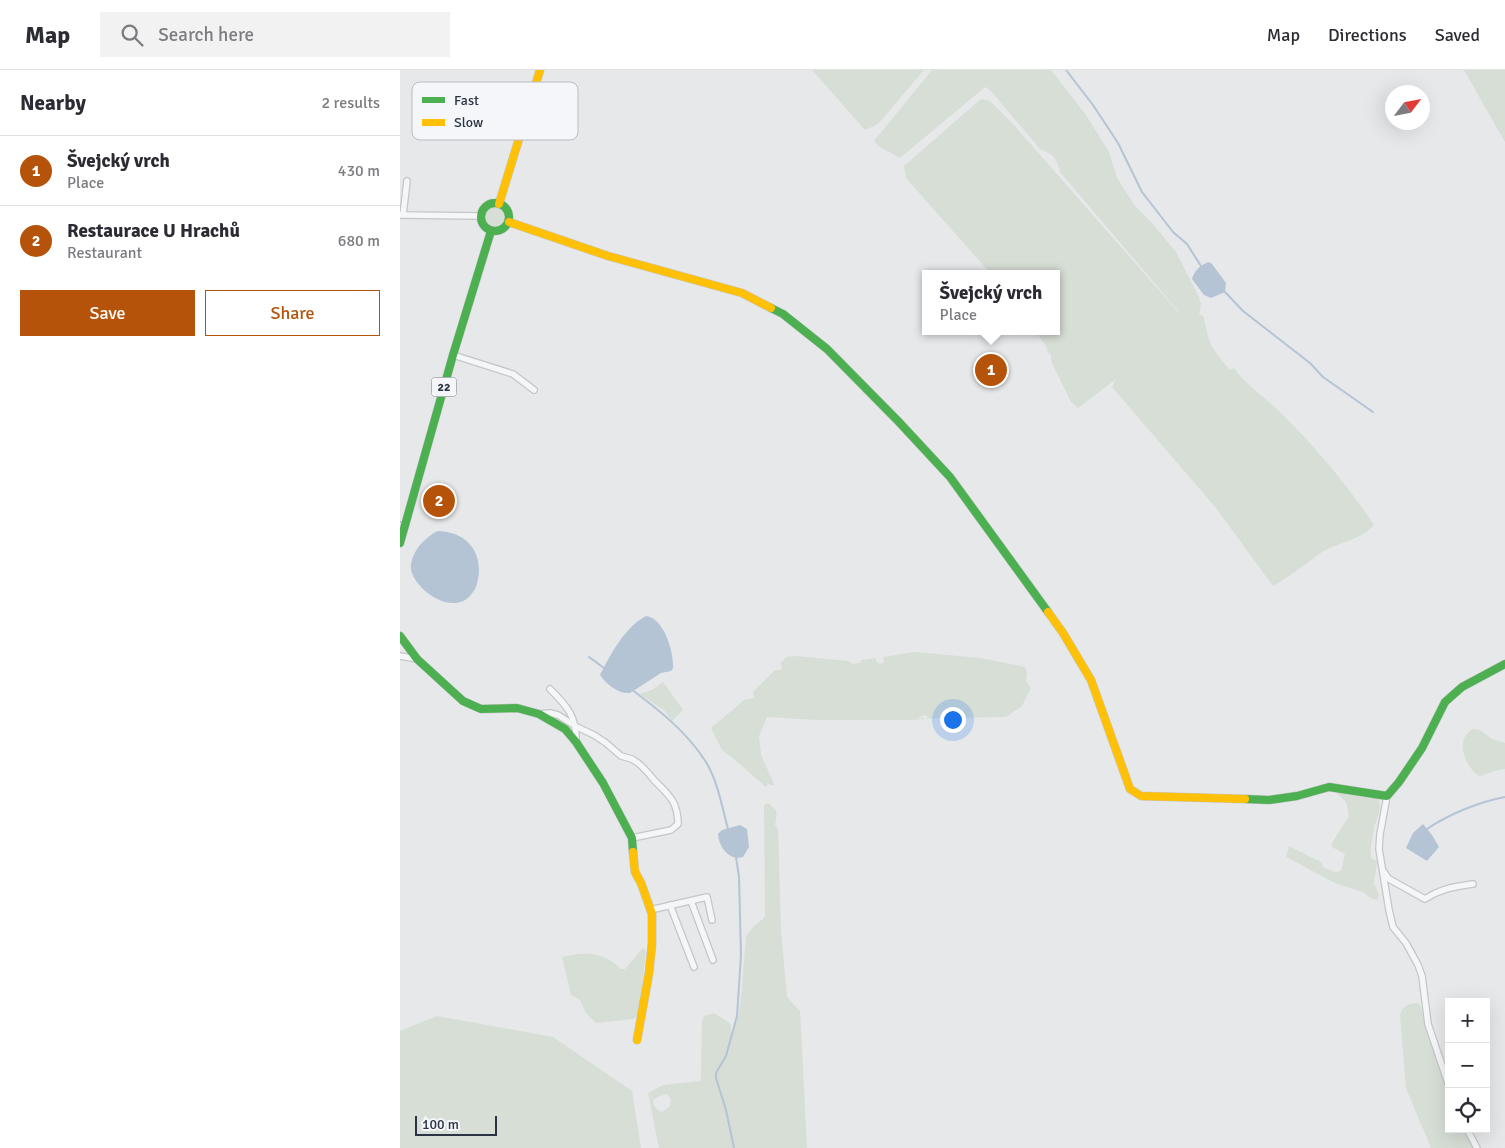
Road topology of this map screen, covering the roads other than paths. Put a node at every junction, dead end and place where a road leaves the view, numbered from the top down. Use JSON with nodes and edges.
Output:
{"nodes":[{"id":1,"x":540,"y":70,"type":"edge"},
{"id":2,"x":536,"y":82,"type":"edge"},
{"id":3,"x":519,"y":140,"type":"edge"},
{"id":4,"x":407,"y":181,"type":"dead end"},
{"id":5,"x":499,"y":204,"type":"junction"},
{"id":6,"x":401,"y":215,"type":"edge"},
{"id":7,"x":481,"y":216,"type":"junction"},
{"id":8,"x":509,"y":222,"type":"junction"},
{"id":9,"x":491,"y":231,"type":"junction"},
{"id":10,"x":453,"y":355,"type":"junction"},
{"id":11,"x":534,"y":390,"type":"dead end"},
{"id":12,"x":400,"y":543,"type":"edge"},
{"id":13,"x":400,"y":636,"type":"edge"},
{"id":14,"x":400,"y":656,"type":"edge"},
{"id":15,"x":417,"y":659,"type":"junction"},
{"id":16,"x":1505,"y":664,"type":"edge"},
{"id":17,"x":550,"y":689,"type":"dead end"},
{"id":18,"x":539,"y":714,"type":"junction"},
{"id":19,"x":577,"y":727,"type":"junction"},
{"id":20,"x":576,"y":742,"type":"junction"},
{"id":21,"x":1387,"y":796,"type":"junction"},
{"id":22,"x":632,"y":838,"type":"junction"},
{"id":23,"x":1383,"y":870,"type":"junction"},
{"id":24,"x":1473,"y":884,"type":"dead end"},
{"id":25,"x":691,"y":901,"type":"junction"},
{"id":26,"x":670,"y":905,"type":"junction"},
{"id":27,"x":650,"y":910,"type":"junction"},
{"id":28,"x":712,"y":920,"type":"dead end"},
{"id":29,"x":713,"y":960,"type":"dead end"},
{"id":30,"x":694,"y":967,"type":"dead end"},
{"id":31,"x":637,"y":1040,"type":"dead end"},
{"id":32,"x":1445,"y":1074,"type":"edge"},
{"id":33,"x":1469,"y":1133,"type":"edge"},
{"id":34,"x":1477,"y":1148,"type":"edge"}],
"edges":[{"from":1,"to":2,"type":"street"},
{"from":3,"to":5,"type":"street"},
{"from":4,"to":6,"type":"street"},
{"from":5,"to":7,"type":"street"},
{"from":5,"to":8,"type":"street"},
{"from":6,"to":7,"type":"street"},
{"from":7,"to":9,"type":"street"},
{"from":8,"to":9,"type":"street"},
{"from":8,"to":21,"type":"street"},
{"from":9,"to":10,"type":"street","number":"22"},
{"from":10,"to":11,"type":"street"},
{"from":10,"to":12,"type":"street","number":"22"},
{"from":13,"to":15,"type":"street"},
{"from":14,"to":15,"type":"street"},
{"from":15,"to":18,"type":"street"},
{"from":16,"to":21,"type":"street"},
{"from":17,"to":19,"type":"street"},
{"from":18,"to":19,"type":"street"},
{"from":18,"to":20,"type":"street"},
{"from":19,"to":20,"type":"street"},
{"from":19,"to":22,"type":"street"},
{"from":20,"to":22,"type":"street"},
{"from":21,"to":23,"type":"street"},
{"from":22,"to":27,"type":"street"},
{"from":23,"to":24,"type":"street"},
{"from":23,"to":32,"type":"street"},
{"from":25,"to":26,"type":"street"},
{"from":25,"to":28,"type":"street"},
{"from":25,"to":29,"type":"street"},
{"from":26,"to":27,"type":"street"},
{"from":26,"to":30,"type":"street"},
{"from":27,"to":31,"type":"street"},
{"from":33,"to":34,"type":"street"}]}
